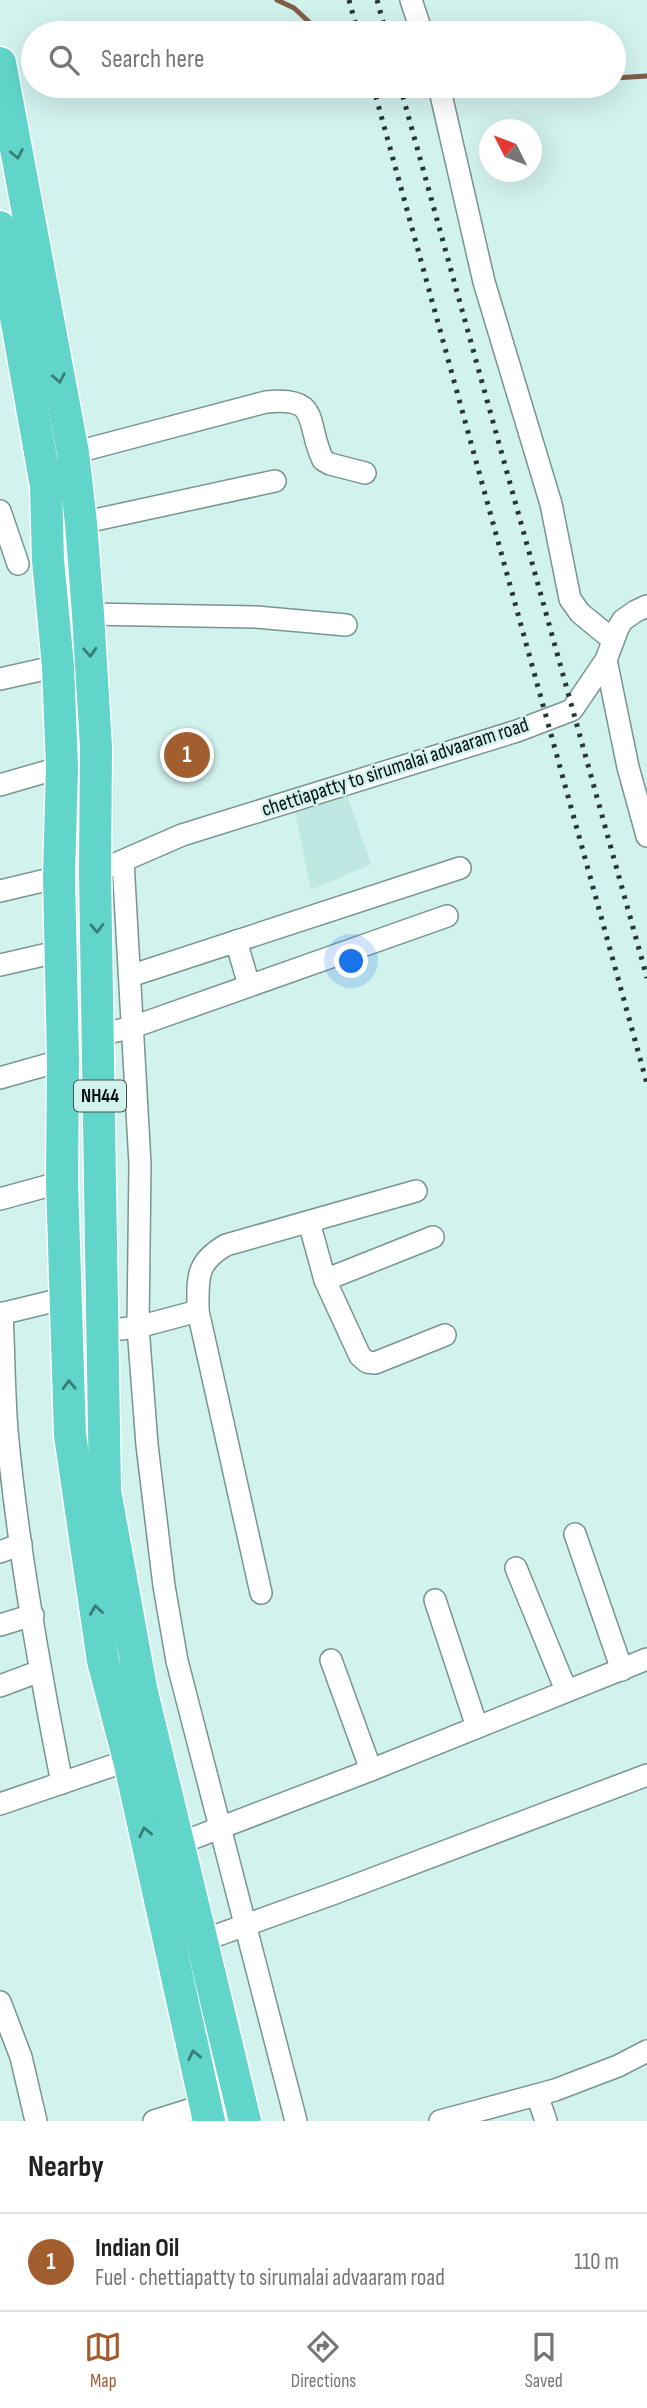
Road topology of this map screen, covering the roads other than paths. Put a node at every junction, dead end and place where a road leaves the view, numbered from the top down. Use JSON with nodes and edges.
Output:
{"nodes":[{"id":1,"x":411,"y":0,"type":"edge"},
{"id":2,"x":418,"y":21,"type":"edge"},
{"id":3,"x":0,"y":63,"type":"edge"},
{"id":4,"x":442,"y":98,"type":"edge"},
{"id":5,"x":0,"y":227,"type":"edge"},
{"id":6,"x":73,"y":453,"type":"junction"},
{"id":7,"x":365,"y":473,"type":"dead end"},
{"id":8,"x":275,"y":481,"type":"dead end"},
{"id":9,"x":0,"y":511,"type":"edge"},
{"id":10,"x":82,"y":523,"type":"junction"},
{"id":11,"x":22,"y":563,"type":"edge"},
{"id":12,"x":647,"y":606,"type":"edge"},
{"id":13,"x":88,"y":614,"type":"junction"},
{"id":14,"x":345,"y":625,"type":"dead end"},
{"id":15,"x":609,"y":650,"type":"junction"},
{"id":16,"x":58,"y":666,"type":"junction"},
{"id":17,"x":0,"y":679,"type":"edge"},
{"id":18,"x":62,"y":767,"type":"junction"},
{"id":19,"x":0,"y":785,"type":"edge"},
{"id":20,"x":647,"y":836,"type":"edge"},
{"id":21,"x":109,"y":867,"type":"junction"},
{"id":22,"x":460,"y":868,"type":"dead end"},
{"id":23,"x":59,"y":877,"type":"junction"},
{"id":24,"x":0,"y":891,"type":"edge"},
{"id":25,"x":447,"y":916,"type":"dead end"},
{"id":26,"x":236,"y":941,"type":"junction"},
{"id":27,"x":61,"y":951,"type":"junction"},
{"id":28,"x":0,"y":965,"type":"edge"},
{"id":29,"x":130,"y":976,"type":"junction"},
{"id":30,"x":249,"y":985,"type":"junction"},
{"id":31,"x":133,"y":1027,"type":"junction"},
{"id":32,"x":99,"y":1034,"type":"junction"},
{"id":33,"x":63,"y":1060,"type":"junction"},
{"id":34,"x":0,"y":1078,"type":"edge"},
{"id":35,"x":62,"y":1182,"type":"junction"},
{"id":36,"x":416,"y":1191,"type":"dead end"},
{"id":37,"x":0,"y":1199,"type":"edge"},
{"id":38,"x":309,"y":1222,"type":"junction"},
{"id":39,"x":433,"y":1237,"type":"dead end"},
{"id":40,"x":325,"y":1280,"type":"junction"},
{"id":41,"x":66,"y":1298,"type":"junction"},
{"id":42,"x":198,"y":1311,"type":"junction"},
{"id":43,"x":1,"y":1314,"type":"edge"},
{"id":44,"x":138,"y":1327,"type":"junction"},
{"id":45,"x":103,"y":1331,"type":"junction"},
{"id":46,"x":445,"y":1335,"type":"dead end"},
{"id":47,"x":4,"y":1431,"type":"edge"},
{"id":48,"x":575,"y":1534,"type":"dead end"},
{"id":49,"x":21,"y":1544,"type":"junction"},
{"id":50,"x":0,"y":1552,"type":"edge"},
{"id":51,"x":516,"y":1568,"type":"dead end"},
{"id":52,"x":261,"y":1593,"type":"dead end"},
{"id":53,"x":435,"y":1600,"type":"dead end"},
{"id":54,"x":33,"y":1615,"type":"junction"},
{"id":55,"x":0,"y":1625,"type":"edge"},
{"id":56,"x":647,"y":1658,"type":"edge"},
{"id":57,"x":331,"y":1660,"type":"dead end"},
{"id":58,"x":622,"y":1670,"type":"junction"},
{"id":59,"x":40,"y":1671,"type":"junction"},
{"id":60,"x":0,"y":1686,"type":"edge"},
{"id":61,"x":566,"y":1690,"type":"junction"},
{"id":62,"x":477,"y":1727,"type":"junction"},
{"id":63,"x":129,"y":1760,"type":"junction"},
{"id":64,"x":371,"y":1770,"type":"junction"},
{"id":65,"x":647,"y":1775,"type":"edge"},
{"id":66,"x":62,"y":1783,"type":"junction"},
{"id":67,"x":0,"y":1804,"type":"edge"},
{"id":68,"x":221,"y":1827,"type":"junction"},
{"id":69,"x":178,"y":1844,"type":"junction"},
{"id":70,"x":247,"y":1925,"type":"junction"},
{"id":71,"x":201,"y":1941,"type":"junction"},
{"id":72,"x":0,"y":2002,"type":"edge"},
{"id":73,"x":647,"y":2051,"type":"edge"},
{"id":74,"x":537,"y":2095,"type":"junction"},
{"id":75,"x":207,"y":2113,"type":"edge"},
{"id":76,"x":36,"y":2121,"type":"edge"},
{"id":77,"x":154,"y":2121,"type":"edge"},
{"id":78,"x":245,"y":2121,"type":"edge"},
{"id":79,"x":296,"y":2121,"type":"edge"},
{"id":80,"x":440,"y":2121,"type":"edge"},
{"id":81,"x":547,"y":2121,"type":"edge"}],
"edges":[{"from":1,"to":2,"type":"street"},
{"from":3,"to":6,"type":"highway","number":"NH44","one_way":true},
{"from":4,"to":15,"type":"street"},
{"from":5,"to":11,"type":"highway","number":"NH44"},
{"from":6,"to":7,"type":"street"},
{"from":6,"to":10,"type":"highway","number":"NH44"},
{"from":8,"to":10,"type":"street"},
{"from":9,"to":11,"type":"street"},
{"from":10,"to":13,"type":"highway","number":"NH44"},
{"from":11,"to":16,"type":"highway","number":"NH44"},
{"from":12,"to":15,"type":"street","name":"chettiapatty to sirumalai advaaram road"},
{"from":13,"to":14,"type":"street"},
{"from":13,"to":21,"type":"highway","number":"NH44","one_way":true},
{"from":15,"to":20,"type":"street"},
{"from":15,"to":21,"type":"street","name":"chettiapatty to sirumalai advaaram road"},
{"from":16,"to":17,"type":"street"},
{"from":16,"to":18,"type":"highway","number":"NH44"},
{"from":18,"to":19,"type":"street"},
{"from":18,"to":23,"type":"highway","number":"NH44"},
{"from":21,"to":29,"type":"street"},
{"from":21,"to":32,"type":"highway","number":"NH44","one_way":true},
{"from":22,"to":26,"type":"street"},
{"from":23,"to":24,"type":"street"},
{"from":23,"to":27,"type":"highway","number":"NH44"},
{"from":25,"to":30,"type":"street"},
{"from":26,"to":29,"type":"street"},
{"from":26,"to":30,"type":"street"},
{"from":27,"to":28,"type":"street"},
{"from":27,"to":33,"type":"highway","number":"NH44"},
{"from":29,"to":31,"type":"street"},
{"from":30,"to":31,"type":"street"},
{"from":31,"to":32,"type":"street"},
{"from":31,"to":44,"type":"street"},
{"from":32,"to":45,"type":"highway","number":"NH44"},
{"from":33,"to":34,"type":"street"},
{"from":33,"to":35,"type":"highway","number":"NH44"},
{"from":35,"to":37,"type":"street"},
{"from":35,"to":41,"type":"highway","number":"NH44"},
{"from":36,"to":38,"type":"street"},
{"from":38,"to":40,"type":"street"},
{"from":38,"to":42,"type":"street"},
{"from":39,"to":40,"type":"street"},
{"from":40,"to":46,"type":"street"},
{"from":41,"to":43,"type":"street"},
{"from":63,"to":41,"type":"highway","number":"NH44","one_way":true},
{"from":42,"to":44,"type":"street"},
{"from":42,"to":52,"type":"street"},
{"from":43,"to":47,"type":"street"},
{"from":44,"to":45,"type":"street"},
{"from":44,"to":68,"type":"street"},
{"from":45,"to":69,"type":"highway","number":"NH44"},
{"from":47,"to":49,"type":"street"},
{"from":48,"to":58,"type":"street"},
{"from":49,"to":50,"type":"street"},
{"from":49,"to":54,"type":"street"},
{"from":51,"to":61,"type":"street"},
{"from":53,"to":62,"type":"street"},
{"from":54,"to":55,"type":"street"},
{"from":54,"to":59,"type":"street"},
{"from":56,"to":58,"type":"street"},
{"from":57,"to":64,"type":"street"},
{"from":58,"to":61,"type":"street"},
{"from":59,"to":60,"type":"street"},
{"from":59,"to":66,"type":"street"},
{"from":61,"to":62,"type":"street"},
{"from":62,"to":64,"type":"street"},
{"from":63,"to":66,"type":"street"},
{"from":75,"to":63,"type":"highway","number":"NH44","one_way":true},
{"from":64,"to":68,"type":"street"},
{"from":65,"to":70,"type":"street"},
{"from":66,"to":67,"type":"street"},
{"from":68,"to":69,"type":"street"},
{"from":68,"to":70,"type":"street"},
{"from":69,"to":71,"type":"highway","number":"NH44"},
{"from":70,"to":71,"type":"street"},
{"from":70,"to":79,"type":"street"},
{"from":71,"to":78,"type":"highway","number":"NH44"},
{"from":72,"to":76,"type":"street"},
{"from":73,"to":74,"type":"street"},
{"from":74,"to":80,"type":"street"},
{"from":74,"to":81,"type":"street"},
{"from":75,"to":77,"type":"street"}]}
